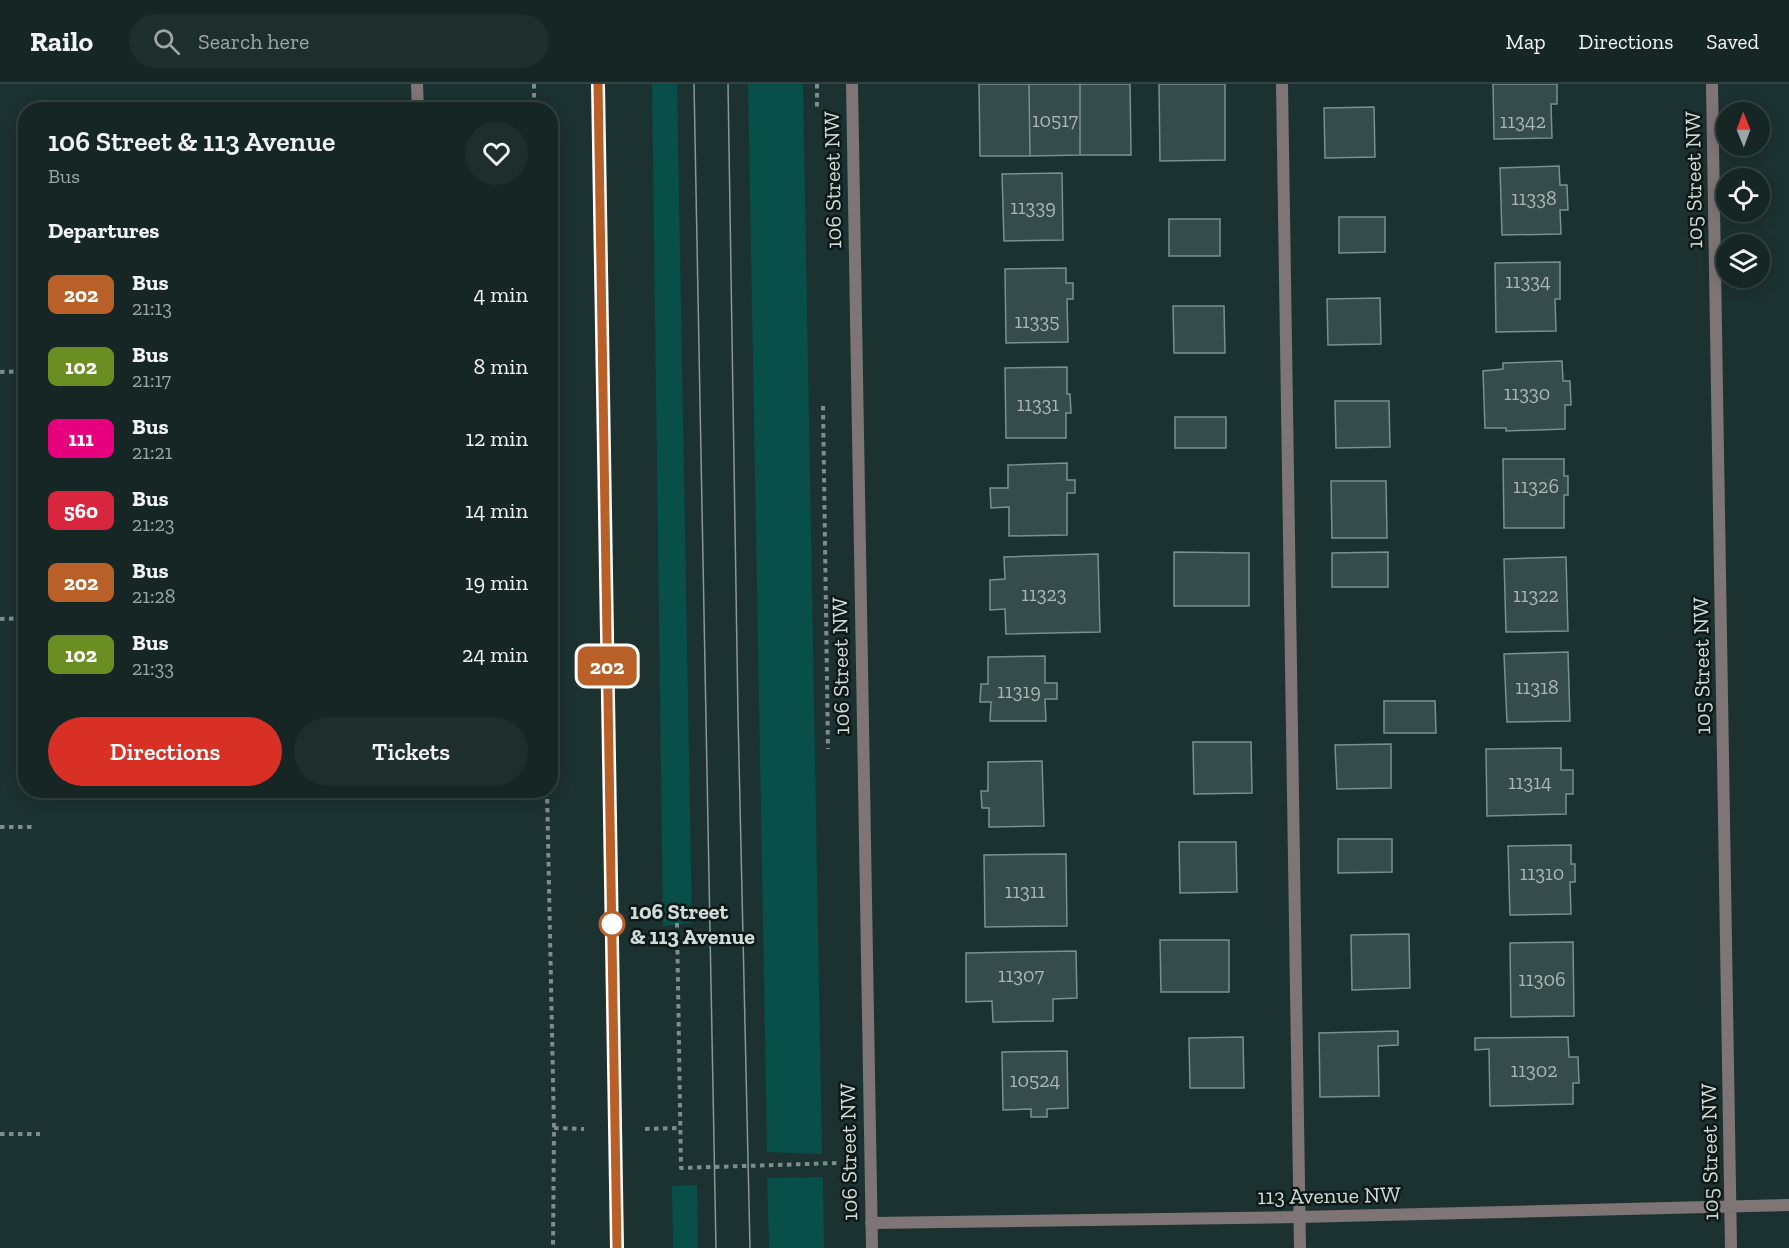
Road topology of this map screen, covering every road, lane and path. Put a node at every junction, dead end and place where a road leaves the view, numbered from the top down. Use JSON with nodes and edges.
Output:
{"nodes":[{"id":1,"x":417,"y":84,"type":"edge"},
{"id":2,"x":534,"y":84,"type":"edge"},
{"id":3,"x":598,"y":84,"type":"edge"},
{"id":4,"x":852,"y":84,"type":"edge"},
{"id":5,"x":1282,"y":84,"type":"edge"},
{"id":6,"x":1712,"y":84,"type":"edge"},
{"id":7,"x":418,"y":102,"type":"edge"},
{"id":8,"x":534,"y":102,"type":"edge"},
{"id":9,"x":18,"y":371,"type":"edge"},
{"id":10,"x":0,"y":372,"type":"edge"},
{"id":11,"x":18,"y":619,"type":"edge"},
{"id":12,"x":0,"y":620,"type":"edge"},
{"id":13,"x":547,"y":798,"type":"edge"},
{"id":14,"x":0,"y":827,"type":"edge"},
{"id":15,"x":36,"y":827,"type":"dead end"},
{"id":16,"x":677,"y":923,"type":"dead end"},
{"id":17,"x":0,"y":1134,"type":"edge"},
{"id":18,"x":40,"y":1134,"type":"dead end"},
{"id":19,"x":869,"y":1161,"type":"junction"},
{"id":20,"x":1789,"y":1205,"type":"edge"},
{"id":21,"x":1730,"y":1206,"type":"junction"},
{"id":22,"x":1299,"y":1217,"type":"junction"},
{"id":23,"x":871,"y":1223,"type":"junction"},
{"id":24,"x":553,"y":1248,"type":"edge"},
{"id":25,"x":617,"y":1248,"type":"edge"},
{"id":26,"x":872,"y":1248,"type":"edge"},
{"id":27,"x":1300,"y":1248,"type":"edge"},
{"id":28,"x":1731,"y":1248,"type":"edge"}],
"edges":[{"from":1,"to":7,"type":"street"},
{"from":2,"to":8,"type":"path"},
{"from":3,"to":25,"type":"street"},
{"from":4,"to":19,"type":"street","name":"106 Street NW"},
{"from":5,"to":22,"type":"street"},
{"from":6,"to":21,"type":"street","name":"105 Street NW"},
{"from":9,"to":10,"type":"path"},
{"from":11,"to":12,"type":"path"},
{"from":13,"to":24,"type":"path"},
{"from":14,"to":15,"type":"path"},
{"from":16,"to":19,"type":"path"},
{"from":17,"to":18,"type":"path"},
{"from":19,"to":23,"type":"street","name":"106 Street NW"},
{"from":20,"to":21,"type":"street","name":"113 Avenue NW"},
{"from":21,"to":22,"type":"street","name":"113 Avenue NW"},
{"from":21,"to":28,"type":"street","name":"105 Street NW"},
{"from":22,"to":23,"type":"street","name":"113 Avenue NW"},
{"from":22,"to":27,"type":"street"},
{"from":23,"to":26,"type":"street","name":"106 Street NW"}]}
